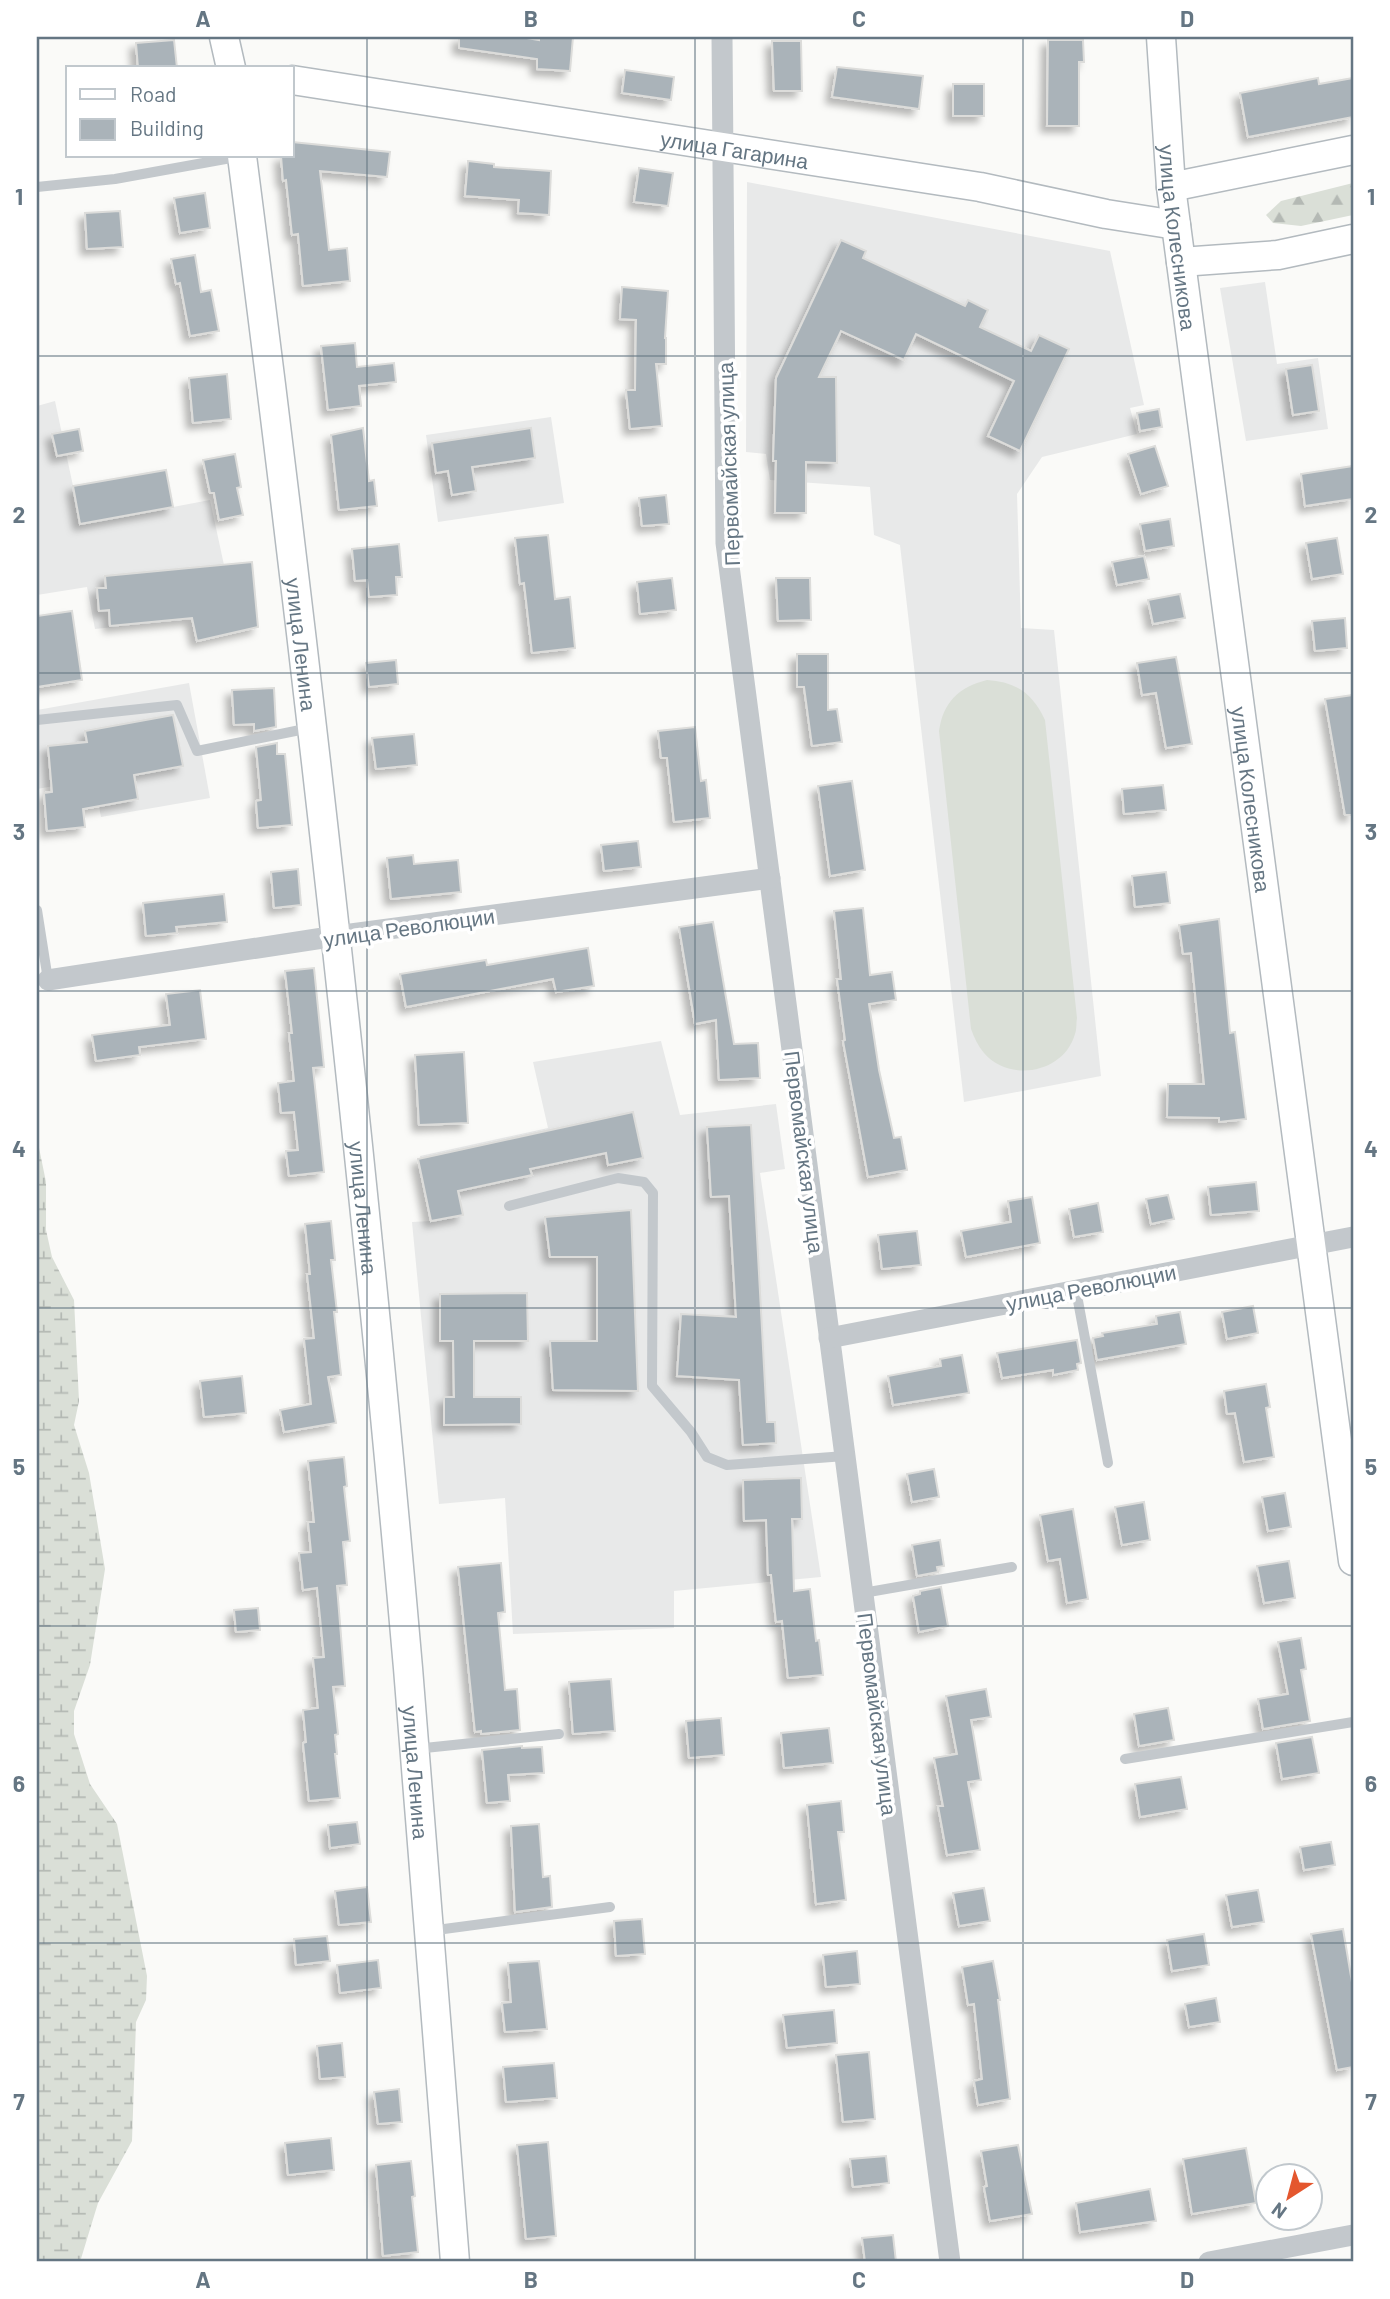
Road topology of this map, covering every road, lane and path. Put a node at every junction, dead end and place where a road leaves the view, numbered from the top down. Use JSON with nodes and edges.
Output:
{"nodes":[{"id":1,"x":223,"y":37,"type":"edge"},
{"id":2,"x":722,"y":37,"type":"edge"},
{"id":3,"x":1161,"y":37,"type":"edge"},
{"id":4,"x":230,"y":66,"type":"edge"},
{"id":5,"x":294,"y":80,"type":"edge"},
{"id":6,"x":723,"y":147,"type":"junction"},
{"id":7,"x":1353,"y":150,"type":"edge"},
{"id":8,"x":231,"y":158,"type":"edge"},
{"id":9,"x":242,"y":158,"type":"edge"},
{"id":10,"x":37,"y":187,"type":"edge"},
{"id":11,"x":1171,"y":187,"type":"junction"},
{"id":12,"x":1176,"y":225,"type":"junction"},
{"id":13,"x":1353,"y":239,"type":"edge"},
{"id":14,"x":1181,"y":262,"type":"junction"},
{"id":15,"x":37,"y":720,"type":"edge"},
{"id":16,"x":313,"y":728,"type":"junction"},
{"id":17,"x":770,"y":878,"type":"junction"},
{"id":18,"x":37,"y":910,"type":"edge"},
{"id":19,"x":337,"y":936,"type":"junction"},
{"id":20,"x":48,"y":980,"type":"joint"},
{"id":21,"x":509,"y":1206,"type":"dead end"},
{"id":22,"x":1353,"y":1237,"type":"edge"},
{"id":23,"x":1310,"y":1245,"type":"junction"},
{"id":24,"x":1076,"y":1290,"type":"junction"},
{"id":25,"x":830,"y":1338,"type":"junction"},
{"id":26,"x":845,"y":1455,"type":"junction"},
{"id":27,"x":1108,"y":1463,"type":"dead end"},
{"id":28,"x":1353,"y":1561,"type":"edge"},
{"id":29,"x":1012,"y":1567,"type":"dead end"},
{"id":30,"x":863,"y":1593,"type":"junction"},
{"id":31,"x":1353,"y":1722,"type":"edge"},
{"id":32,"x":559,"y":1734,"type":"dead end"},
{"id":33,"x":415,"y":1749,"type":"junction"},
{"id":34,"x":1125,"y":1759,"type":"dead end"},
{"id":35,"x":610,"y":1906,"type":"dead end"},
{"id":36,"x":429,"y":1931,"type":"junction"},
{"id":37,"x":1353,"y":2235,"type":"edge"},
{"id":38,"x":455,"y":2262,"type":"edge"},
{"id":39,"x":950,"y":2262,"type":"edge"},
{"id":40,"x":1209,"y":2262,"type":"edge"}],
"edges":[{"from":1,"to":4,"type":"street"},
{"from":2,"to":6,"type":"street","name":"Первомайская улица"},
{"from":3,"to":11,"type":"street","name":"улица Колесникова"},
{"from":5,"to":6,"type":"street","name":"улица Гагарина"},
{"from":6,"to":12,"type":"street","name":"улица Гагарина"},
{"from":6,"to":17,"type":"street","name":"Первомайская улица"},
{"from":7,"to":11,"type":"street"},
{"from":8,"to":10,"type":"lane"},
{"from":9,"to":16,"type":"street","name":"улица Ленина"},
{"from":11,"to":12,"type":"street","name":"улица Колесникова"},
{"from":12,"to":14,"type":"street","name":"улица Колесникова"},
{"from":13,"to":14,"type":"street"},
{"from":14,"to":23,"type":"street","name":"улица Колесникова"},
{"from":15,"to":16,"type":"lane"},
{"from":16,"to":19,"type":"street","name":"улица Ленина"},
{"from":17,"to":19,"type":"street","name":"улица Революции"},
{"from":17,"to":25,"type":"street","name":"Первомайская улица"},
{"from":18,"to":20,"type":"lane"},
{"from":19,"to":20,"type":"street","name":"улица Революции"},
{"from":19,"to":33,"type":"street","name":"улица Ленина"},
{"from":21,"to":26,"type":"lane"},
{"from":22,"to":23,"type":"street","name":"улица Революции"},
{"from":23,"to":24,"type":"street","name":"улица Революции"},
{"from":23,"to":28,"type":"street","name":"улица Колесникова"},
{"from":24,"to":25,"type":"street","name":"улица Революции"},
{"from":24,"to":27,"type":"lane"},
{"from":25,"to":26,"type":"street","name":"Первомайская улица"},
{"from":26,"to":30,"type":"street","name":"Первомайская улица"},
{"from":29,"to":30,"type":"lane"},
{"from":30,"to":39,"type":"street","name":"Первомайская улица"},
{"from":31,"to":34,"type":"lane"},
{"from":32,"to":33,"type":"lane"},
{"from":33,"to":36,"type":"street","name":"улица Ленина"},
{"from":35,"to":36,"type":"lane"},
{"from":36,"to":38,"type":"street","name":"улица Ленина"},
{"from":37,"to":40,"type":"street"}]}
